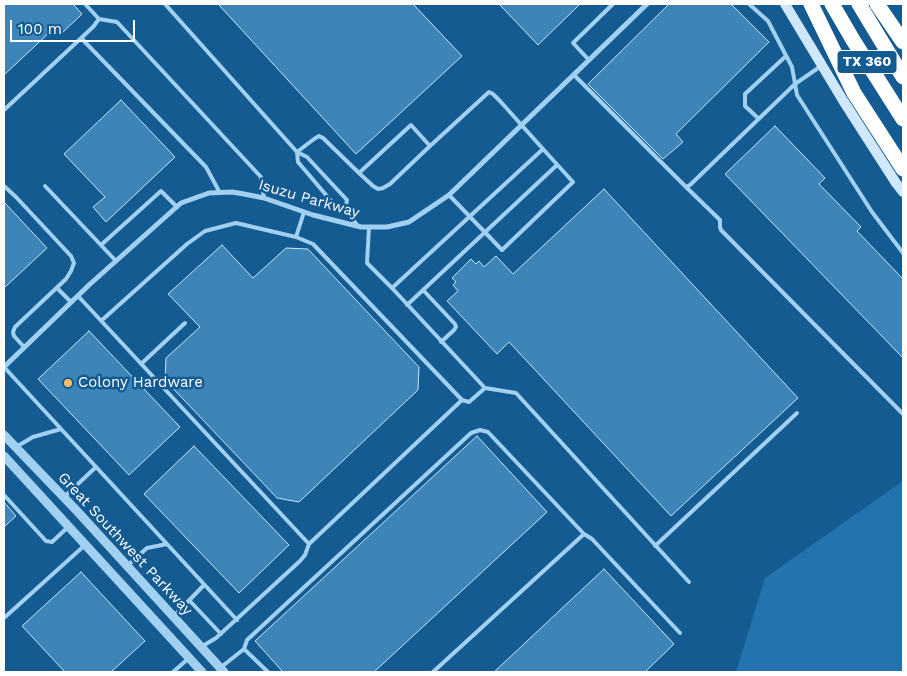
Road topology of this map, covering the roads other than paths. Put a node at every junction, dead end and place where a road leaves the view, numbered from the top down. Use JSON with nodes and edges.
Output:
{"nodes":[{"id":1,"x":85,"y":4,"type":"edge"},
{"id":2,"x":165,"y":4,"type":"edge"},
{"id":3,"x":613,"y":4,"type":"edge"},
{"id":4,"x":647,"y":4,"type":"edge"},
{"id":5,"x":749,"y":4,"type":"edge"},
{"id":6,"x":785,"y":4,"type":"edge"},
{"id":7,"x":811,"y":4,"type":"edge"},
{"id":8,"x":832,"y":4,"type":"edge"},
{"id":9,"x":858,"y":4,"type":"edge"},
{"id":10,"x":877,"y":4,"type":"edge"},
{"id":11,"x":99,"y":19,"type":"junction"},
{"id":12,"x":81,"y":38,"type":"junction"},
{"id":13,"x":903,"y":42,"type":"edge"},
{"id":14,"x":786,"y":56,"type":"junction"},
{"id":15,"x":589,"y":60,"type":"junction"},
{"id":16,"x":822,"y":65,"type":"junction"},
{"id":17,"x":574,"y":75,"type":"junction"},
{"id":18,"x":903,"y":77,"type":"edge"},
{"id":19,"x":796,"y":84,"type":"junction"},
{"id":20,"x":4,"y":110,"type":"edge"},
{"id":21,"x":759,"y":119,"type":"junction"},
{"id":22,"x":903,"y":119,"type":"edge"},
{"id":23,"x":521,"y":126,"type":"junction"},
{"id":24,"x":430,"y":146,"type":"junction"},
{"id":25,"x":543,"y":149,"type":"junction"},
{"id":26,"x":297,"y":152,"type":"junction"},
{"id":27,"x":557,"y":165,"type":"junction"},
{"id":28,"x":903,"y":169,"type":"edge"},
{"id":29,"x":359,"y":173,"type":"junction"},
{"id":30,"x":4,"y":186,"type":"edge"},
{"id":31,"x":45,"y":186,"type":"dead end"},
{"id":32,"x":686,"y":187,"type":"junction"},
{"id":33,"x":903,"y":192,"type":"edge"},
{"id":34,"x":220,"y":193,"type":"junction"},
{"id":35,"x":449,"y":195,"type":"junction"},
{"id":36,"x":264,"y":198,"type":"junction"},
{"id":37,"x":177,"y":207,"type":"junction"},
{"id":38,"x":345,"y":209,"type":"junction"},
{"id":39,"x":304,"y":212,"type":"junction"},
{"id":40,"x":469,"y":216,"type":"junction"},
{"id":41,"x":357,"y":225,"type":"junction"},
{"id":42,"x":369,"y":227,"type":"junction"},
{"id":43,"x":485,"y":233,"type":"junction"},
{"id":44,"x":296,"y":237,"type":"junction"},
{"id":45,"x":101,"y":245,"type":"junction"},
{"id":46,"x":903,"y":253,"type":"edge"},
{"id":47,"x":116,"y":261,"type":"junction"},
{"id":48,"x":56,"y":288,"type":"junction"},
{"id":49,"x":392,"y":288,"type":"junction"},
{"id":50,"x":423,"y":290,"type":"junction"},
{"id":51,"x":78,"y":296,"type":"junction"},
{"id":52,"x":71,"y":302,"type":"junction"},
{"id":53,"x":407,"y":305,"type":"junction"},
{"id":54,"x":101,"y":321,"type":"junction"},
{"id":55,"x":185,"y":323,"type":"dead end"},
{"id":56,"x":441,"y":342,"type":"junction"},
{"id":57,"x":24,"y":347,"type":"junction"},
{"id":58,"x":141,"y":364,"type":"junction"},
{"id":59,"x":4,"y":367,"type":"edge"},
{"id":60,"x":485,"y":388,"type":"junction"},
{"id":61,"x":462,"y":400,"type":"junction"},
{"id":62,"x":797,"y":413,"type":"dead end"},
{"id":63,"x":903,"y":414,"type":"edge"},
{"id":64,"x":61,"y":429,"type":"junction"},
{"id":65,"x":4,"y":434,"type":"edge"},
{"id":66,"x":16,"y":447,"type":"junction"},
{"id":67,"x":4,"y":457,"type":"edge"},
{"id":68,"x":96,"y":467,"type":"junction"},
{"id":69,"x":4,"y":495,"type":"edge"},
{"id":70,"x":64,"y":497,"type":"junction"},
{"id":71,"x":69,"y":526,"type":"junction"},
{"id":72,"x":584,"y":534,"type":"junction"},
{"id":73,"x":167,"y":544,"type":"junction"},
{"id":74,"x":309,"y":544,"type":"junction"},
{"id":75,"x":85,"y":545,"type":"junction"},
{"id":76,"x":655,"y":546,"type":"junction"},
{"id":77,"x":127,"y":566,"type":"junction"},
{"id":78,"x":115,"y":577,"type":"junction"},
{"id":79,"x":689,"y":582,"type":"dead end"},
{"id":80,"x":204,"y":585,"type":"junction"},
{"id":81,"x":189,"y":600,"type":"junction"},
{"id":82,"x":174,"y":616,"type":"junction"},
{"id":83,"x":4,"y":618,"type":"edge"},
{"id":84,"x":237,"y":620,"type":"junction"},
{"id":85,"x":680,"y":633,"type":"dead end"},
{"id":86,"x":222,"y":634,"type":"junction"},
{"id":87,"x":201,"y":647,"type":"junction"},
{"id":88,"x":244,"y":649,"type":"junction"},
{"id":89,"x":189,"y":658,"type":"junction"},
{"id":90,"x":220,"y":671,"type":"edge"},
{"id":91,"x":173,"y":672,"type":"edge"},
{"id":92,"x":202,"y":672,"type":"edge"},
{"id":93,"x":268,"y":672,"type":"edge"},
{"id":94,"x":433,"y":672,"type":"edge"}],
"edges":[{"from":1,"to":11,"type":"lane"},
{"from":2,"to":26,"type":"lane"},
{"from":3,"to":15,"type":"lane"},
{"from":4,"to":15,"type":"street","name":"Isuzu Parkway"},
{"from":5,"to":14,"type":"lane"},
{"from":6,"to":16,"type":"main road"},
{"from":7,"to":28,"type":"highway"},
{"from":8,"to":22,"type":"highway","number":"TX 360"},
{"from":9,"to":18,"type":"highway","number":"TX 360"},
{"from":10,"to":13,"type":"highway"},
{"from":11,"to":12,"type":"lane"},
{"from":11,"to":36,"type":"lane"},
{"from":12,"to":20,"type":"lane"},
{"from":12,"to":34,"type":"lane"},
{"from":14,"to":19,"type":"lane"},
{"from":14,"to":21,"type":"lane"},
{"from":15,"to":17,"type":"street","name":"Isuzu Parkway"},
{"from":16,"to":19,"type":"lane"},
{"from":16,"to":33,"type":"main road"},
{"from":17,"to":23,"type":"street","name":"Isuzu Parkway"},
{"from":17,"to":32,"type":"lane"},
{"from":19,"to":21,"type":"lane"},
{"from":19,"to":46,"type":"lane"},
{"from":21,"to":32,"type":"lane"},
{"from":23,"to":24,"type":"lane"},
{"from":23,"to":25,"type":"lane"},
{"from":23,"to":35,"type":"street","name":"Isuzu Parkway"},
{"from":24,"to":29,"type":"lane"},
{"from":24,"to":29,"type":"lane"},
{"from":25,"to":27,"type":"lane"},
{"from":25,"to":40,"type":"lane"},
{"from":26,"to":29,"type":"lane"},
{"from":26,"to":38,"type":"lane"},
{"from":26,"to":38,"type":"lane"},
{"from":27,"to":43,"type":"lane"},
{"from":27,"to":43,"type":"lane"},
{"from":30,"to":48,"type":"lane"},
{"from":31,"to":45,"type":"lane"},
{"from":32,"to":63,"type":"lane"},
{"from":34,"to":36,"type":"street","name":"Isuzu Parkway"},
{"from":34,"to":37,"type":"street","name":"Isuzu Parkway"},
{"from":35,"to":40,"type":"lane"},
{"from":35,"to":42,"type":"street","name":"Isuzu Parkway"},
{"from":36,"to":39,"type":"street","name":"Isuzu Parkway"},
{"from":37,"to":45,"type":"lane"},
{"from":37,"to":47,"type":"street","name":"Isuzu Parkway"},
{"from":38,"to":41,"type":"lane"},
{"from":39,"to":41,"type":"street","name":"Isuzu Parkway"},
{"from":39,"to":44,"type":"lane"},
{"from":40,"to":43,"type":"lane"},
{"from":40,"to":49,"type":"lane"},
{"from":41,"to":42,"type":"street","name":"Isuzu Parkway"},
{"from":42,"to":49,"type":"lane"},
{"from":43,"to":50,"type":"lane"},
{"from":44,"to":54,"type":"lane"},
{"from":44,"to":61,"type":"lane"},
{"from":45,"to":47,"type":"lane"},
{"from":47,"to":51,"type":"street","name":"Isuzu Parkway"},
{"from":48,"to":52,"type":"lane"},
{"from":48,"to":57,"type":"lane"},
{"from":49,"to":53,"type":"lane"},
{"from":50,"to":53,"type":"lane"},
{"from":50,"to":56,"type":"lane"},
{"from":51,"to":52,"type":"street","name":"Isuzu Parkway"},
{"from":51,"to":54,"type":"lane"},
{"from":52,"to":57,"type":"street","name":"Isuzu Parkway"},
{"from":53,"to":56,"type":"lane"},
{"from":54,"to":58,"type":"lane"},
{"from":55,"to":58,"type":"lane"},
{"from":56,"to":60,"type":"lane"},
{"from":57,"to":59,"type":"street","name":"Isuzu Parkway"},
{"from":58,"to":74,"type":"lane"},
{"from":59,"to":64,"type":"lane"},
{"from":60,"to":61,"type":"lane"},
{"from":60,"to":76,"type":"lane"},
{"from":61,"to":74,"type":"lane"},
{"from":62,"to":76,"type":"lane"},
{"from":64,"to":66,"type":"lane"},
{"from":64,"to":68,"type":"lane"},
{"from":65,"to":66,"type":"street","name":"Great Southwest Parkway"},
{"from":66,"to":67,"type":"street"},
{"from":66,"to":70,"type":"street","name":"Great Southwest Parkway"},
{"from":67,"to":71,"type":"street","name":"Great Southwest Parkway"},
{"from":68,"to":70,"type":"lane"},
{"from":68,"to":73,"type":"lane"},
{"from":69,"to":71,"type":"lane"},
{"from":70,"to":77,"type":"street","name":"Great Southwest Parkway"},
{"from":71,"to":75,"type":"street","name":"Great Southwest Parkway"},
{"from":72,"to":85,"type":"lane"},
{"from":72,"to":88,"type":"lane"},
{"from":72,"to":94,"type":"lane"},
{"from":73,"to":77,"type":"lane"},
{"from":73,"to":80,"type":"lane"},
{"from":74,"to":84,"type":"lane"},
{"from":75,"to":78,"type":"street","name":"Great Southwest Parkway"},
{"from":75,"to":83,"type":"lane"},
{"from":76,"to":79,"type":"lane"},
{"from":77,"to":78,"type":"street"},
{"from":77,"to":82,"type":"street","name":"Great Southwest Parkway"},
{"from":78,"to":89,"type":"street","name":"Great Southwest Parkway"},
{"from":80,"to":81,"type":"lane"},
{"from":80,"to":84,"type":"lane"},
{"from":81,"to":82,"type":"lane"},
{"from":81,"to":86,"type":"lane"},
{"from":82,"to":87,"type":"street","name":"Great Southwest Parkway"},
{"from":84,"to":86,"type":"lane"},
{"from":86,"to":87,"type":"lane"},
{"from":87,"to":89,"type":"street"},
{"from":87,"to":90,"type":"street","name":"Great Southwest Parkway"},
{"from":88,"to":90,"type":"lane"},
{"from":88,"to":93,"type":"lane"},
{"from":89,"to":91,"type":"lane"},
{"from":89,"to":92,"type":"street","name":"Great Southwest Parkway"}]}
